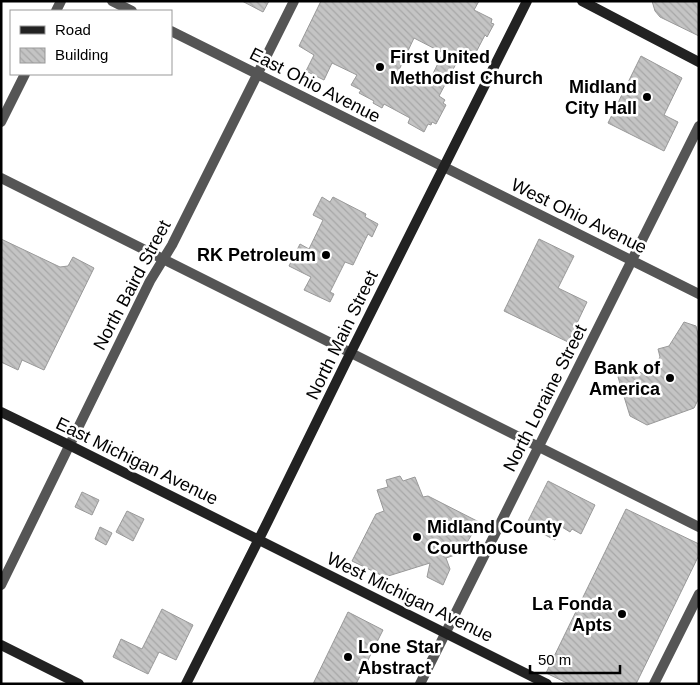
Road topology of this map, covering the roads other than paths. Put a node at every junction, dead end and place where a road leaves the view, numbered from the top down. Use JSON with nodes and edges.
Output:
{"nodes":[{"id":1,"x":112,"y":1,"type":"edge"},
{"id":2,"x":294,"y":1,"type":"edge"},
{"id":3,"x":528,"y":1,"type":"edge"},
{"id":4,"x":582,"y":1,"type":"edge"},
{"id":5,"x":130,"y":10,"type":"edge"},
{"id":6,"x":172,"y":32,"type":"edge"},
{"id":7,"x":699,"y":62,"type":"edge"},
{"id":8,"x":257,"y":74,"type":"junction"},
{"id":9,"x":24,"y":75,"type":"edge"},
{"id":10,"x":1,"y":122,"type":"edge"},
{"id":11,"x":699,"y":126,"type":"edge"},
{"id":12,"x":444,"y":168,"type":"junction"},
{"id":13,"x":1,"y":178,"type":"edge"},
{"id":14,"x":163,"y":259,"type":"junction"},
{"id":15,"x":632,"y":261,"type":"junction"},
{"id":16,"x":699,"y":294,"type":"edge"},
{"id":17,"x":350,"y":354,"type":"junction"},
{"id":18,"x":1,"y":412,"type":"edge"},
{"id":19,"x":69,"y":445,"type":"junction"},
{"id":20,"x":538,"y":447,"type":"junction"},
{"id":21,"x":699,"y":527,"type":"edge"},
{"id":22,"x":258,"y":540,"type":"junction"},
{"id":23,"x":1,"y":585,"type":"edge"},
{"id":24,"x":699,"y":594,"type":"edge"},
{"id":25,"x":446,"y":633,"type":"junction"},
{"id":26,"x":1,"y":645,"type":"edge"},
{"id":27,"x":78,"y":684,"type":"edge"},
{"id":28,"x":186,"y":684,"type":"edge"},
{"id":29,"x":420,"y":684,"type":"edge"},
{"id":30,"x":547,"y":684,"type":"edge"},
{"id":31,"x":654,"y":684,"type":"edge"}],
"edges":[{"from":1,"to":5,"type":"street"},
{"from":2,"to":8,"type":"street","name":"North Baird Street"},
{"from":3,"to":12,"type":"street","name":"North Main Street"},
{"from":4,"to":7,"type":"street"},
{"from":6,"to":8,"type":"street","name":"East Ohio Avenue"},
{"from":8,"to":12,"type":"street","name":"East Ohio Avenue"},
{"from":8,"to":14,"type":"street","name":"North Baird Street"},
{"from":9,"to":10,"type":"street"},
{"from":11,"to":15,"type":"street","name":"North Loraine Street"},
{"from":12,"to":15,"type":"street","name":"West Ohio Avenue"},
{"from":12,"to":17,"type":"street","name":"North Main Street"},
{"from":13,"to":14,"type":"street"},
{"from":14,"to":17,"type":"street"},
{"from":14,"to":19,"type":"street","name":"North Baird Street"},
{"from":15,"to":16,"type":"street","name":"West Ohio Avenue"},
{"from":15,"to":20,"type":"street","name":"North Loraine Street"},
{"from":17,"to":20,"type":"street"},
{"from":17,"to":22,"type":"street","name":"North Main Street"},
{"from":18,"to":19,"type":"street","name":"East Michigan Avenue"},
{"from":19,"to":22,"type":"street","name":"East Michigan Avenue"},
{"from":19,"to":23,"type":"street","name":"North Baird Street"},
{"from":20,"to":21,"type":"street"},
{"from":20,"to":25,"type":"street","name":"North Loraine Street"},
{"from":22,"to":25,"type":"street","name":"West Michigan Avenue"},
{"from":22,"to":28,"type":"street","name":"North Main Street"},
{"from":24,"to":31,"type":"street"},
{"from":25,"to":29,"type":"street","name":"North Loraine Street"},
{"from":25,"to":30,"type":"street","name":"West Michigan Avenue"},
{"from":26,"to":27,"type":"street"}]}
